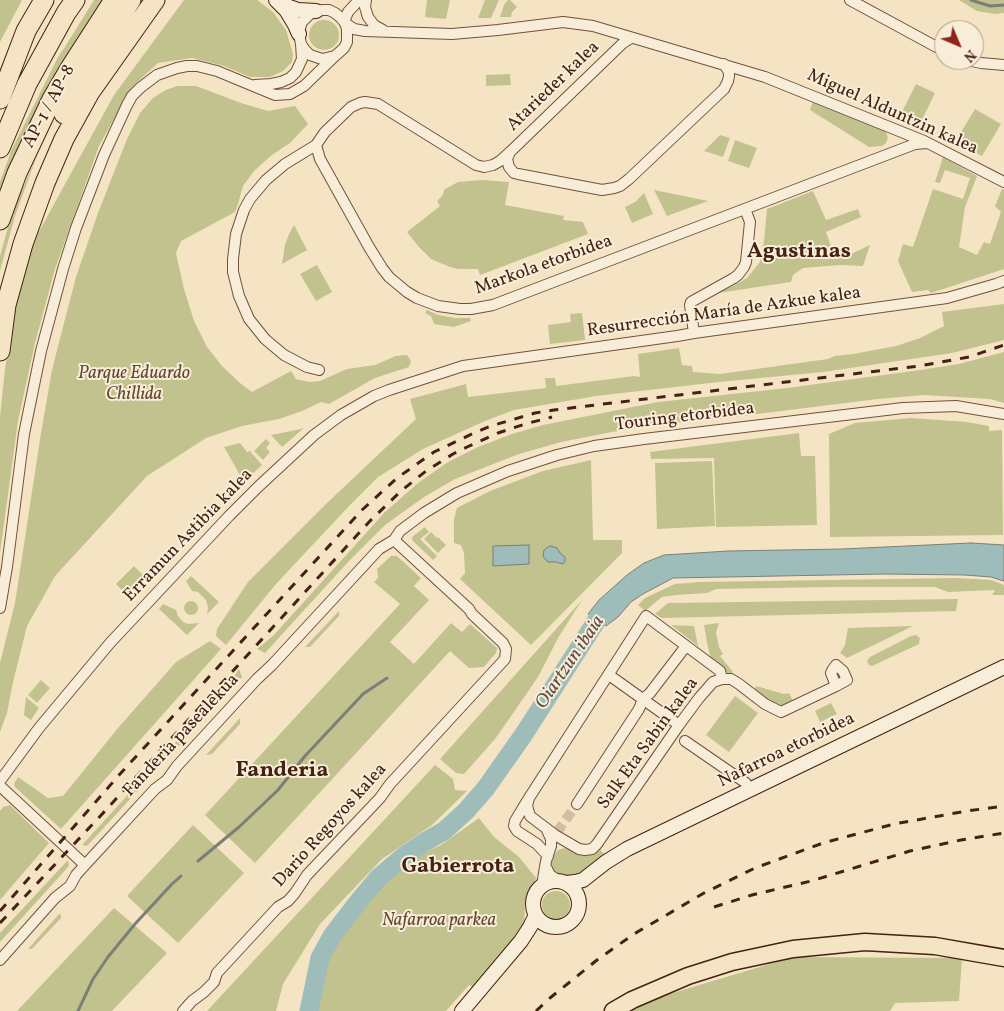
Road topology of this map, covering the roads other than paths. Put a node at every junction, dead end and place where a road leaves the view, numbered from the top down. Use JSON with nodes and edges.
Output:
{"nodes":[{"id":1,"x":44,"y":0,"type":"edge"},
{"id":2,"x":54,"y":0,"type":"edge"},
{"id":3,"x":75,"y":0,"type":"edge"},
{"id":4,"x":114,"y":0,"type":"edge"},
{"id":5,"x":131,"y":0,"type":"edge"},
{"id":6,"x":155,"y":0,"type":"edge"},
{"id":7,"x":359,"y":0,"type":"edge"},
{"id":8,"x":366,"y":0,"type":"edge"},
{"id":9,"x":850,"y":0,"type":"edge"},
{"id":10,"x":278,"y":2,"type":"edge"},
{"id":11,"x":316,"y":11,"type":"junction"},
{"id":12,"x":345,"y":22,"type":"junction"},
{"id":13,"x":388,"y":32,"type":"junction"},
{"id":14,"x":631,"y":38,"type":"junction"},
{"id":15,"x":300,"y":39,"type":"junction"},
{"id":16,"x":934,"y":46,"type":"edge"},
{"id":17,"x":335,"y":56,"type":"junction"},
{"id":18,"x":984,"y":63,"type":"edge"},
{"id":19,"x":724,"y":64,"type":"junction"},
{"id":20,"x":1004,"y":65,"type":"edge"},
{"id":21,"x":252,"y":85,"type":"junction"},
{"id":22,"x":3,"y":92,"type":"edge"},
{"id":23,"x":908,"y":135,"type":"junction"},
{"id":24,"x":927,"y":143,"type":"junction"},
{"id":25,"x":316,"y":144,"type":"junction"},
{"id":26,"x":0,"y":148,"type":"edge"},
{"id":27,"x":905,"y":148,"type":"junction"},
{"id":28,"x":510,"y":152,"type":"junction"},
{"id":29,"x":888,"y":154,"type":"junction"},
{"id":30,"x":1004,"y":182,"type":"edge"},
{"id":31,"x":747,"y":208,"type":"junction"},
{"id":32,"x":0,"y":220,"type":"edge"},
{"id":33,"x":1004,"y":281,"type":"edge"},
{"id":34,"x":0,"y":294,"type":"edge"},
{"id":35,"x":694,"y":333,"type":"junction"},
{"id":36,"x":0,"y":351,"type":"edge"},
{"id":37,"x":319,"y":370,"type":"dead end"},
{"id":38,"x":447,"y":372,"type":"joint"},
{"id":39,"x":1004,"y":414,"type":"edge"},
{"id":40,"x":394,"y":540,"type":"junction"},
{"id":41,"x":0,"y":608,"type":"edge"},
{"id":42,"x":686,"y":646,"type":"junction"},
{"id":43,"x":1004,"y":667,"type":"edge"},
{"id":44,"x":609,"y":675,"type":"junction"},
{"id":45,"x":722,"y":679,"type":"junction"},
{"id":46,"x":836,"y":686,"type":"dead end"},
{"id":47,"x":643,"y":699,"type":"junction"},
{"id":48,"x":679,"y":725,"type":"junction"},
{"id":49,"x":685,"y":740,"type":"dead end"},
{"id":50,"x":0,"y":781,"type":"edge"},
{"id":51,"x":746,"y":783,"type":"dead end"},
{"id":52,"x":0,"y":786,"type":"edge"},
{"id":53,"x":529,"y":798,"type":"junction"},
{"id":54,"x":577,"y":804,"type":"tunnel mouth"},
{"id":55,"x":546,"y":828,"type":"junction"},
{"id":56,"x":573,"y":846,"type":"junction"},
{"id":57,"x":548,"y":856,"type":"junction"},
{"id":58,"x":86,"y":865,"type":"junction"},
{"id":59,"x":546,"y":867,"type":"junction"},
{"id":60,"x":590,"y":876,"type":"junction"},
{"id":61,"x":562,"y":881,"type":"junction"},
{"id":62,"x":542,"y":885,"type":"junction"},
{"id":63,"x":578,"y":898,"type":"junction"},
{"id":64,"x":536,"y":915,"type":"junction"},
{"id":65,"x":548,"y":926,"type":"junction"},
{"id":66,"x":521,"y":941,"type":"junction"},
{"id":67,"x":1004,"y":958,"type":"edge"},
{"id":68,"x":0,"y":960,"type":"edge"},
{"id":69,"x":182,"y":1011,"type":"edge"},
{"id":70,"x":462,"y":1011,"type":"edge"},
{"id":71,"x":613,"y":1011,"type":"edge"}],
"edges":[{"from":1,"to":22,"type":"highway"},
{"from":2,"to":22,"type":"highway"},
{"from":3,"to":26,"type":"highway"},
{"from":4,"to":32,"type":"highway","name":"AP-1 / AP-8"},
{"from":5,"to":34,"type":"highway"},
{"from":6,"to":36,"type":"highway"},
{"from":7,"to":12,"type":"street"},
{"from":8,"to":13,"type":"street"},
{"from":9,"to":16,"type":"street"},
{"from":10,"to":11,"type":"main road"},
{"from":10,"to":15,"type":"main road"},
{"from":11,"to":12,"type":"street"},
{"from":11,"to":15,"type":"street"},
{"from":12,"to":13,"type":"street","name":"Miguel Alduntzin kalea"},
{"from":12,"to":17,"type":"street"},
{"from":13,"to":14,"type":"street","name":"Miguel Alduntzin kalea"},
{"from":14,"to":19,"type":"street","name":"Miguel Alduntzin kalea"},
{"from":14,"to":28,"type":"street","name":"Atarieder kalea"},
{"from":15,"to":17,"type":"street"},
{"from":15,"to":21,"type":"street"},
{"from":17,"to":21,"type":"street"},
{"from":18,"to":20,"type":"street"},
{"from":19,"to":23,"type":"street","name":"Miguel Alduntzin kalea"},
{"from":19,"to":28,"type":"street"},
{"from":21,"to":41,"type":"street"},
{"from":23,"to":24,"type":"street","name":"Miguel Alduntzin kalea"},
{"from":23,"to":27,"type":"street"},
{"from":23,"to":29,"type":"street","name":"Markola etorbidea"},
{"from":24,"to":27,"type":"street","name":"Markola etorbidea"},
{"from":24,"to":30,"type":"street","name":"Miguel Alduntzin kalea"},
{"from":25,"to":28,"type":"street","name":"Atarieder kalea"},
{"from":25,"to":31,"type":"street","name":"Markola etorbidea"},
{"from":25,"to":37,"type":"street"},
{"from":27,"to":29,"type":"street","name":"Markola etorbidea"},
{"from":29,"to":31,"type":"street","name":"Markola etorbidea"},
{"from":31,"to":35,"type":"street"},
{"from":33,"to":35,"type":"street","name":"Resurrección María de Azkue kalea"},
{"from":35,"to":38,"type":"street","name":"Resurrección María de Azkue kalea"},
{"from":38,"to":50,"type":"street","name":"Erramun Astibia kalea"},
{"from":39,"to":40,"type":"street","name":"Touring etorbidea"},
{"from":40,"to":58,"type":"street","name":"Fanderia pasealekua"},
{"from":40,"to":69,"type":"street","name":"Dario Regoyos kalea"},
{"from":42,"to":44,"type":"street"},
{"from":42,"to":45,"type":"street"},
{"from":42,"to":47,"type":"street"},
{"from":43,"to":60,"type":"main road","name":"Nafarroa etorbidea"},
{"from":44,"to":47,"type":"street"},
{"from":44,"to":53,"type":"street"},
{"from":45,"to":46,"type":"street","name":"Salk Eta Sabin kalea"},
{"from":45,"to":48,"type":"street","name":"Salk Eta Sabin kalea"},
{"from":47,"to":48,"type":"street"},
{"from":47,"to":54,"type":"street"},
{"from":48,"to":56,"type":"street","name":"Salk Eta Sabin kalea"},
{"from":49,"to":51,"type":"street"},
{"from":52,"to":58,"type":"street"},
{"from":53,"to":55,"type":"street"},
{"from":53,"to":57,"type":"street"},
{"from":55,"to":56,"type":"street"},
{"from":55,"to":57,"type":"street"},
{"from":56,"to":57,"type":"street","name":"Salk Eta Sabin kalea"},
{"from":57,"to":59,"type":"street"},
{"from":58,"to":68,"type":"street","name":"Fanderia pasealekua"},
{"from":59,"to":61,"type":"street"},
{"from":59,"to":62,"type":"street"},
{"from":60,"to":61,"type":"main road","name":"Nafarroa etorbidea"},
{"from":60,"to":63,"type":"main road","name":"Nafarroa etorbidea"},
{"from":61,"to":62,"type":"main road","name":"Nafarroa etorbidea"},
{"from":61,"to":63,"type":"main road"},
{"from":62,"to":64,"type":"main road","name":"Nafarroa etorbidea"},
{"from":63,"to":65,"type":"main road","name":"Nafarroa etorbidea"},
{"from":64,"to":65,"type":"main road"},
{"from":64,"to":66,"type":"main road","name":"Nafarroa etorbidea"},
{"from":65,"to":66,"type":"main road","name":"Nafarroa etorbidea"},
{"from":66,"to":70,"type":"main road","name":"Nafarroa etorbidea"},
{"from":67,"to":71,"type":"main road"}]}
